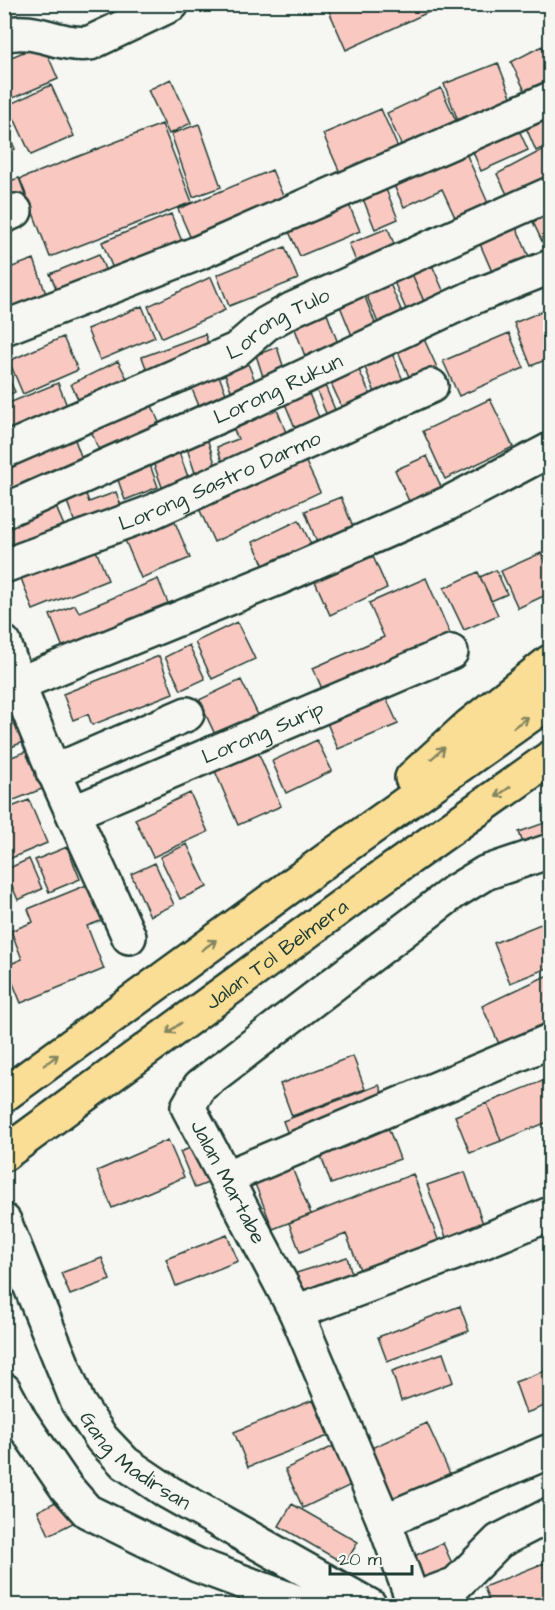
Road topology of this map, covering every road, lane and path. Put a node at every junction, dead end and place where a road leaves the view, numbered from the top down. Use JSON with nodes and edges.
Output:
{"nodes":[{"id":1,"x":172,"y":4,"type":"edge"},
{"id":2,"x":4,"y":35,"type":"edge"},
{"id":3,"x":550,"y":99,"type":"edge"},
{"id":4,"x":550,"y":194,"type":"edge"},
{"id":5,"x":550,"y":267,"type":"edge"},
{"id":6,"x":4,"y":328,"type":"edge"},
{"id":7,"x":431,"y":386,"type":"dead end"},
{"id":8,"x":550,"y":450,"type":"edge"},
{"id":9,"x":4,"y":451,"type":"edge"},
{"id":10,"x":4,"y":511,"type":"edge"},
{"id":11,"x":4,"y":566,"type":"edge"},
{"id":12,"x":4,"y":643,"type":"edge"},
{"id":13,"x":452,"y":652,"type":"dead end"},
{"id":14,"x":550,"y":662,"type":"edge"},
{"id":15,"x":18,"y":684,"type":"junction"},
{"id":16,"x":550,"y":701,"type":"edge"},
{"id":17,"x":187,"y":714,"type":"dead end"},
{"id":18,"x":550,"y":758,"type":"edge"},
{"id":19,"x":53,"y":771,"type":"junction"},
{"id":20,"x":75,"y":812,"type":"junction"},
{"id":21,"x":550,"y":851,"type":"edge"},
{"id":22,"x":336,"y":853,"type":"junction"},
{"id":23,"x":129,"y":937,"type":"dead end"},
{"id":24,"x":550,"y":1041,"type":"edge"},
{"id":25,"x":4,"y":1095,"type":"edge"},
{"id":26,"x":4,"y":1154,"type":"edge"},
{"id":27,"x":227,"y":1177,"type":"junction"},
{"id":28,"x":550,"y":1214,"type":"edge"},
{"id":29,"x":10,"y":1236,"type":"edge"},
{"id":30,"x":296,"y":1312,"type":"junction"},
{"id":31,"x":4,"y":1390,"type":"edge"},
{"id":32,"x":550,"y":1451,"type":"edge"},
{"id":33,"x":550,"y":1515,"type":"edge"},
{"id":34,"x":384,"y":1521,"type":"junction"},
{"id":35,"x":414,"y":1603,"type":"edge"},
{"id":36,"x":308,"y":1605,"type":"edge"},
{"id":37,"x":370,"y":1605,"type":"edge"}],
"edges":[{"from":1,"to":2,"type":"street"},
{"from":3,"to":6,"type":"street"},
{"from":4,"to":9,"type":"street","name":"Lorong Tulo"},
{"from":5,"to":10,"type":"street","name":"Lorong Rukun"},
{"from":7,"to":11,"type":"street","name":"Lorong Sastro Darmo"},
{"from":8,"to":15,"type":"street"},
{"from":12,"to":15,"type":"street"},
{"from":13,"to":20,"type":"street","name":"Lorong Surip"},
{"from":22,"to":14,"type":"highway","one_way":true},
{"from":15,"to":19,"type":"street"},
{"from":22,"to":16,"type":"highway","one_way":true},
{"from":17,"to":19,"type":"street"},
{"from":18,"to":26,"type":"highway","name":"Jalan Tol Belmera","one_way":true},
{"from":19,"to":20,"type":"street"},
{"from":20,"to":23,"type":"street"},
{"from":21,"to":27,"type":"street","name":"Jalan Martabe"},
{"from":25,"to":22,"type":"highway","one_way":true},
{"from":24,"to":27,"type":"street"},
{"from":27,"to":30,"type":"street","name":"Jalan Martabe"},
{"from":28,"to":30,"type":"street"},
{"from":29,"to":37,"type":"street","name":"Gang Madirsan"},
{"from":30,"to":34,"type":"street","name":"Jalan Martabe"},
{"from":31,"to":36,"type":"street"},
{"from":32,"to":34,"type":"street"},
{"from":33,"to":35,"type":"street"},
{"from":34,"to":35,"type":"street","name":"Jalan Martabe"}]}
